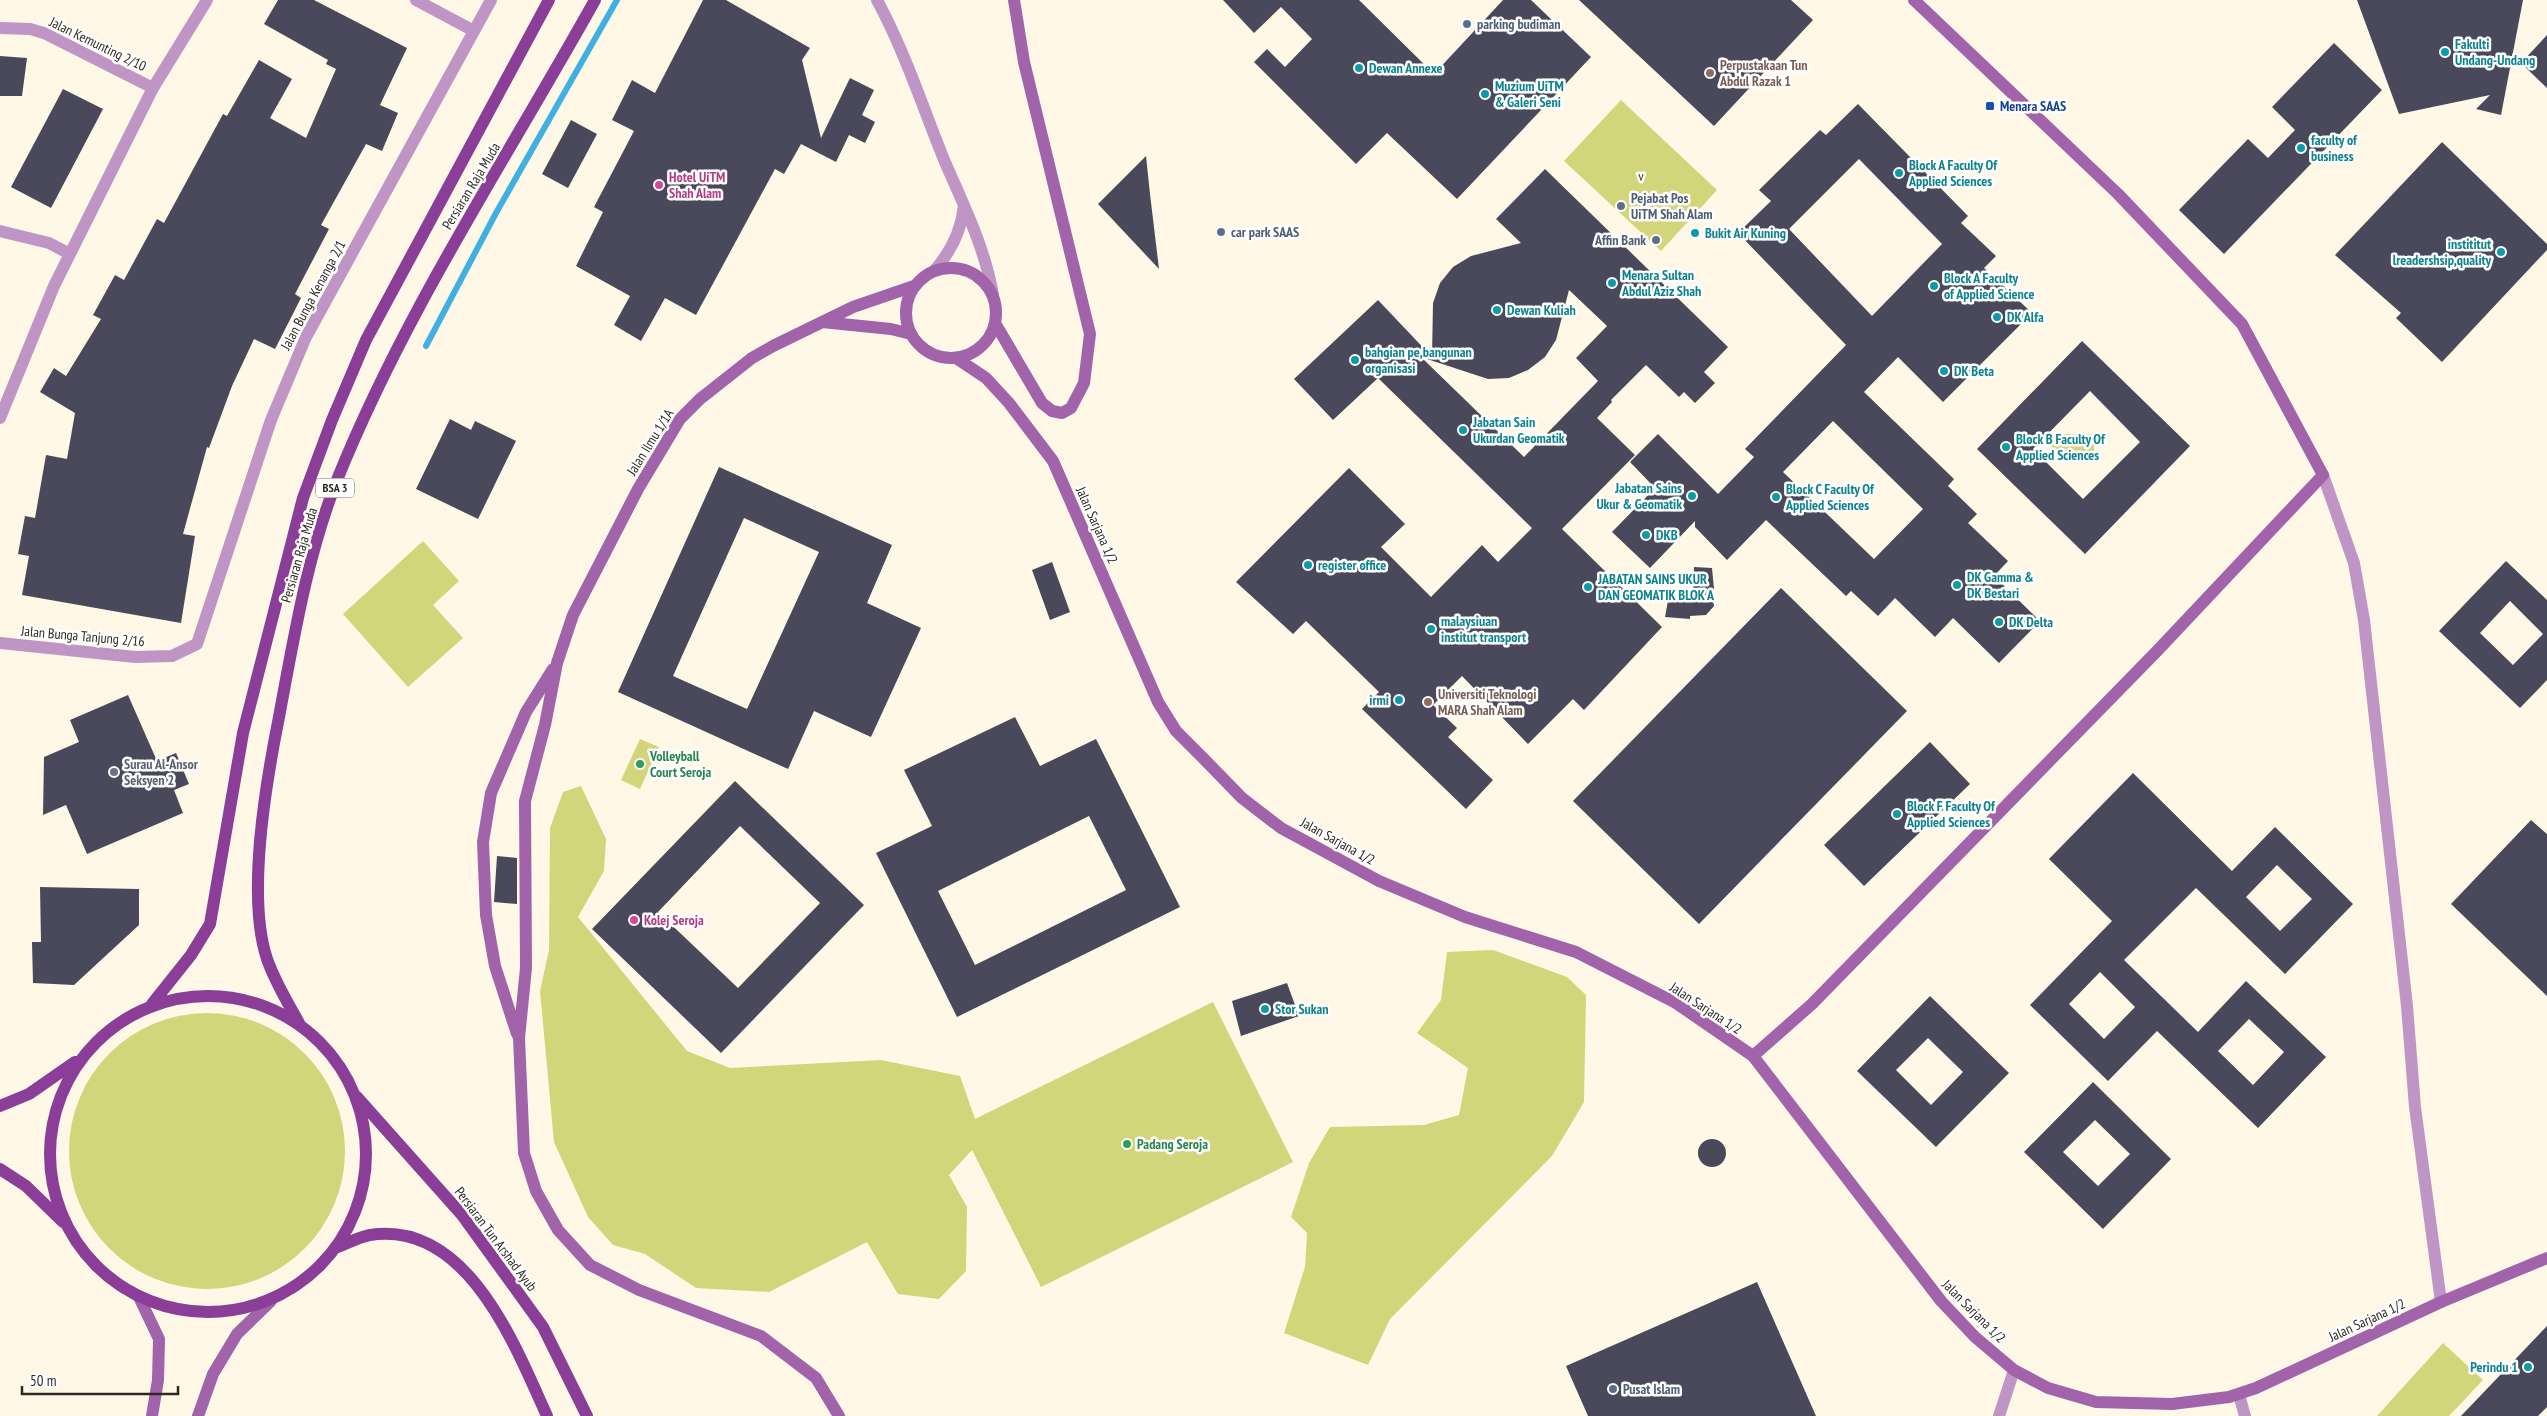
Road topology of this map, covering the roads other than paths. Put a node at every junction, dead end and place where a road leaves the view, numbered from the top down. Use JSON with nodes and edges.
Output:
{"nodes":[{"id":1,"x":206,"y":0,"type":"edge"},
{"id":2,"x":416,"y":0,"type":"edge"},
{"id":3,"x":491,"y":0,"type":"edge"},
{"id":4,"x":549,"y":0,"type":"edge"},
{"id":5,"x":595,"y":0,"type":"edge"},
{"id":6,"x":877,"y":0,"type":"edge"},
{"id":7,"x":1014,"y":0,"type":"edge"},
{"id":8,"x":1914,"y":0,"type":"edge"},
{"id":9,"x":0,"y":28,"type":"edge"},
{"id":10,"x":474,"y":31,"type":"junction"},
{"id":11,"x":152,"y":88,"type":"junction"},
{"id":12,"x":965,"y":204,"type":"junction"},
{"id":13,"x":0,"y":231,"type":"edge"},
{"id":14,"x":70,"y":254,"type":"junction"},
{"id":15,"x":934,"y":271,"type":"junction"},
{"id":16,"x":914,"y":286,"type":"junction"},
{"id":17,"x":992,"y":295,"type":"junction"},
{"id":18,"x":822,"y":322,"type":"junction"},
{"id":19,"x":995,"y":323,"type":"junction"},
{"id":20,"x":911,"y":334,"type":"junction"},
{"id":21,"x":956,"y":358,"type":"junction"},
{"id":22,"x":0,"y":418,"type":"edge"},
{"id":23,"x":2323,"y":475,"type":"junction"},
{"id":24,"x":205,"y":623,"type":"joint"},
{"id":25,"x":0,"y":643,"type":"edge"},
{"id":26,"x":557,"y":663,"type":"junction"},
{"id":27,"x":152,"y":1004,"type":"junction"},
{"id":28,"x":299,"y":1024,"type":"junction"},
{"id":29,"x":518,"y":1038,"type":"junction"},
{"id":30,"x":1753,"y":1056,"type":"junction"},
{"id":31,"x":76,"y":1061,"type":"junction"},
{"id":32,"x":357,"y":1097,"type":"junction"},
{"id":33,"x":0,"y":1106,"type":"edge"},
{"id":34,"x":0,"y":1169,"type":"edge"},
{"id":35,"x":65,"y":1224,"type":"junction"},
{"id":36,"x":338,"y":1247,"type":"junction"},
{"id":37,"x":2547,"y":1258,"type":"edge"},
{"id":38,"x":139,"y":1297,"type":"junction"},
{"id":39,"x":271,"y":1301,"type":"junction"},
{"id":40,"x":2441,"y":1302,"type":"junction"},
{"id":41,"x":2014,"y":1370,"type":"junction"},
{"id":42,"x":2239,"y":1395,"type":"junction"},
{"id":43,"x":839,"y":1415,"type":"edge"},
{"id":44,"x":152,"y":1416,"type":"edge"},
{"id":45,"x":198,"y":1416,"type":"edge"},
{"id":46,"x":547,"y":1416,"type":"edge"},
{"id":47,"x":587,"y":1416,"type":"edge"},
{"id":48,"x":1999,"y":1416,"type":"edge"},
{"id":49,"x":2245,"y":1416,"type":"edge"}],
"edges":[{"from":1,"to":11,"type":"street"},
{"from":2,"to":10,"type":"street"},
{"from":3,"to":10,"type":"street","name":"Jalan Bunga Kenanga 2/1"},
{"from":4,"to":27,"type":"main road","name":"Persiaran Raja Muda","number":"BSA 3"},
{"from":5,"to":28,"type":"main road","name":"Persiaran Raja Muda","number":"BSA 3"},
{"from":6,"to":12,"type":"street"},
{"from":7,"to":19,"type":"street"},
{"from":8,"to":23,"type":"street"},
{"from":9,"to":11,"type":"street","name":"Jalan Kemunting 2/10"},
{"from":10,"to":24,"type":"street","name":"Jalan Bunga Kenanga 2/1"},
{"from":11,"to":14,"type":"street"},
{"from":12,"to":15,"type":"street"},
{"from":12,"to":17,"type":"street"},
{"from":13,"to":14,"type":"street"},
{"from":14,"to":22,"type":"street"},
{"from":15,"to":16,"type":"street"},
{"from":15,"to":17,"type":"street"},
{"from":16,"to":18,"type":"street"},
{"from":16,"to":20,"type":"street"},
{"from":17,"to":19,"type":"street"},
{"from":18,"to":20,"type":"street","name":"Jalan Ilmu 1/1A"},
{"from":18,"to":26,"type":"street","name":"Jalan Ilmu 1/1A"},
{"from":19,"to":21,"type":"street"},
{"from":20,"to":21,"type":"street"},
{"from":21,"to":30,"type":"street","name":"Jalan Sarjana 1/2"},
{"from":23,"to":30,"type":"street"},
{"from":23,"to":40,"type":"street"},
{"from":24,"to":25,"type":"street","name":"Jalan Bunga Tanjung 2/16"},
{"from":26,"to":29,"type":"street"},
{"from":26,"to":29,"type":"street"},
{"from":27,"to":28,"type":"main road"},
{"from":27,"to":31,"type":"main road"},
{"from":28,"to":32,"type":"main road"},
{"from":29,"to":43,"type":"street"},
{"from":30,"to":41,"type":"street","name":"Jalan Sarjana 1/2"},
{"from":31,"to":33,"type":"main road"},
{"from":31,"to":35,"type":"main road"},
{"from":32,"to":36,"type":"main road"},
{"from":32,"to":47,"type":"main road","name":"Persiaran Tun Arshad Ayub"},
{"from":34,"to":35,"type":"main road"},
{"from":35,"to":38,"type":"main road"},
{"from":36,"to":39,"type":"main road"},
{"from":36,"to":46,"type":"main road"},
{"from":37,"to":40,"type":"street","name":"Jalan Sarjana 1/2"},
{"from":38,"to":39,"type":"main road"},
{"from":38,"to":44,"type":"street"},
{"from":39,"to":45,"type":"street"},
{"from":40,"to":42,"type":"street","name":"Jalan Sarjana 1/2"},
{"from":41,"to":42,"type":"street","name":"Jalan Sarjana 1/2"},
{"from":41,"to":48,"type":"street"},
{"from":42,"to":49,"type":"street"}]}
